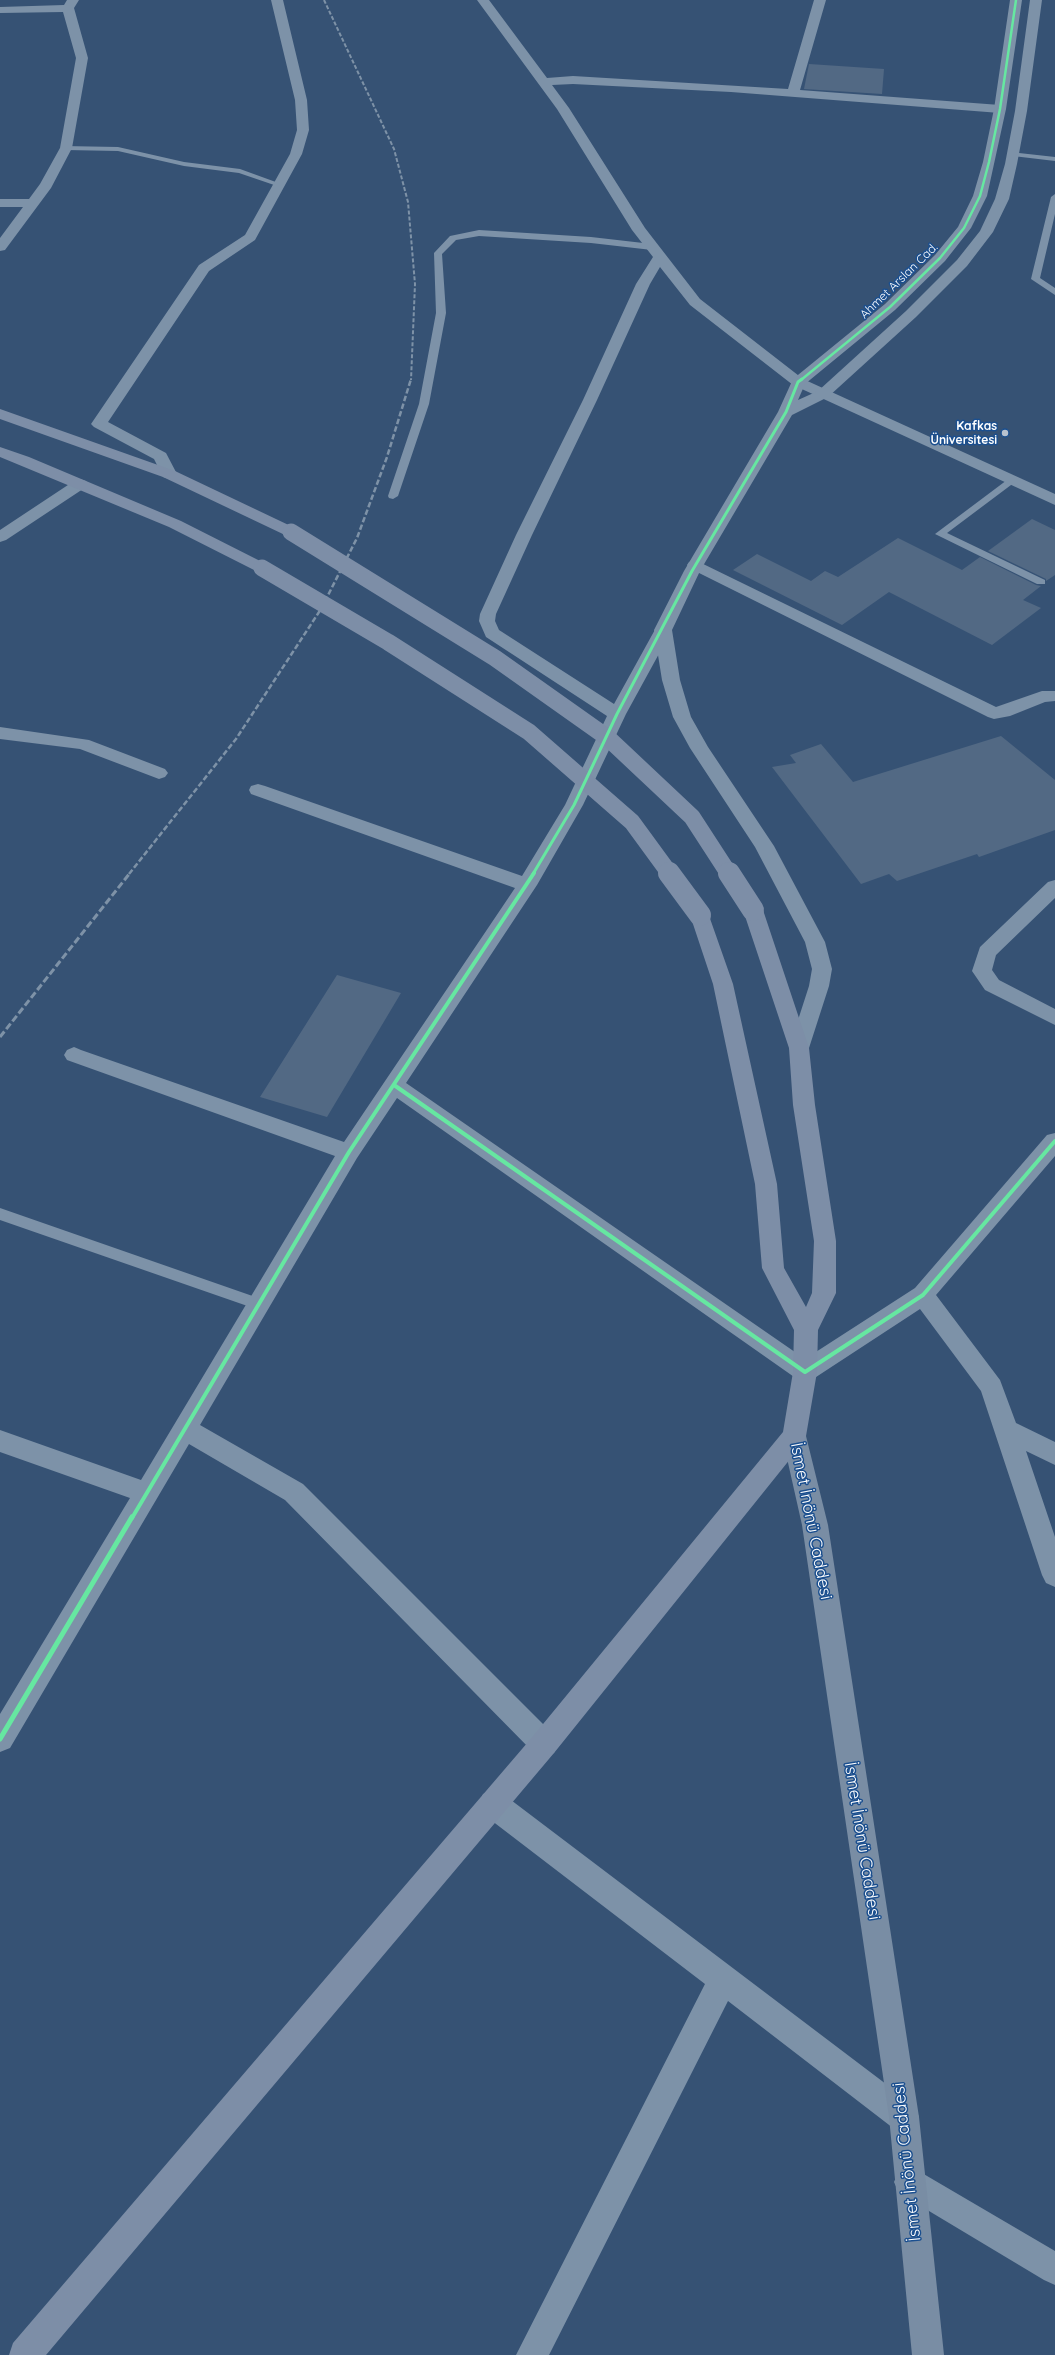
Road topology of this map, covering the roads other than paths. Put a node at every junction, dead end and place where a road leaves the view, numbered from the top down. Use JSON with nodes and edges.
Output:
{"nodes":[{"id":1,"x":277,"y":0,"type":"edge"},
{"id":2,"x":483,"y":0,"type":"edge"},
{"id":3,"x":820,"y":0,"type":"edge"},
{"id":4,"x":1016,"y":0,"type":"edge"},
{"id":5,"x":1036,"y":0,"type":"edge"},
{"id":6,"x":70,"y":4,"type":"edge"},
{"id":7,"x":0,"y":10,"type":"edge"},
{"id":8,"x":544,"y":82,"type":"junction"},
{"id":9,"x":793,"y":93,"type":"junction"},
{"id":10,"x":1000,"y":109,"type":"junction"},
{"id":11,"x":66,"y":148,"type":"junction"},
{"id":12,"x":1013,"y":154,"type":"junction"},
{"id":13,"x":1055,"y":159,"type":"edge"},
{"id":14,"x":280,"y":185,"type":"junction"},
{"id":15,"x":1055,"y":197,"type":"edge"},
{"id":16,"x":0,"y":203,"type":"edge"},
{"id":17,"x":33,"y":203,"type":"junction"},
{"id":18,"x":0,"y":247,"type":"edge"},
{"id":19,"x":656,"y":251,"type":"junction"},
{"id":20,"x":1055,"y":292,"type":"edge"},
{"id":21,"x":798,"y":382,"type":"junction"},
{"id":22,"x":823,"y":394,"type":"junction"},
{"id":23,"x":786,"y":412,"type":"junction"},
{"id":24,"x":0,"y":414,"type":"edge"},
{"id":25,"x":0,"y":452,"type":"edge"},
{"id":26,"x":169,"y":474,"type":"junction"},
{"id":27,"x":1011,"y":480,"type":"junction"},
{"id":28,"x":80,"y":484,"type":"junction"},
{"id":29,"x":393,"y":496,"type":"dead end"},
{"id":30,"x":1055,"y":500,"type":"edge"},
{"id":31,"x":0,"y":537,"type":"edge"},
{"id":32,"x":695,"y":565,"type":"junction"},
{"id":33,"x":1041,"y":582,"type":"dead end"},
{"id":34,"x":663,"y":630,"type":"junction"},
{"id":35,"x":1055,"y":696,"type":"edge"},
{"id":36,"x":617,"y":714,"type":"junction"},
{"id":37,"x":0,"y":733,"type":"edge"},
{"id":38,"x":159,"y":773,"type":"dead end"},
{"id":39,"x":258,"y":790,"type":"dead end"},
{"id":40,"x":527,"y":884,"type":"junction"},
{"id":41,"x":1055,"y":887,"type":"edge"},
{"id":42,"x":1055,"y":1018,"type":"edge"},
{"id":43,"x":799,"y":1048,"type":"junction"},
{"id":44,"x":74,"y":1055,"type":"dead end"},
{"id":45,"x":394,"y":1085,"type":"junction"},
{"id":46,"x":1055,"y":1142,"type":"edge"},
{"id":47,"x":350,"y":1152,"type":"junction"},
{"id":48,"x":0,"y":1214,"type":"edge"},
{"id":49,"x":923,"y":1295,"type":"junction"},
{"id":50,"x":259,"y":1304,"type":"junction"},
{"id":51,"x":806,"y":1330,"type":"junction"},
{"id":52,"x":806,"y":1372,"type":"junction"},
{"id":53,"x":185,"y":1429,"type":"junction"},
{"id":54,"x":1006,"y":1430,"type":"junction"},
{"id":55,"x":794,"y":1436,"type":"junction"},
{"id":56,"x":0,"y":1441,"type":"edge"},
{"id":57,"x":1055,"y":1454,"type":"edge"},
{"id":58,"x":146,"y":1493,"type":"junction"},
{"id":59,"x":1055,"y":1575,"type":"edge"},
{"id":60,"x":0,"y":1739,"type":"edge"},
{"id":61,"x":544,"y":1744,"type":"junction"},
{"id":62,"x":493,"y":1804,"type":"junction"},
{"id":63,"x":724,"y":1979,"type":"junction"},
{"id":64,"x":904,"y":2117,"type":"junction"},
{"id":65,"x":910,"y":2182,"type":"junction"},
{"id":66,"x":1055,"y":2269,"type":"edge"},
{"id":67,"x":25,"y":2355,"type":"edge"},
{"id":68,"x":532,"y":2355,"type":"edge"},
{"id":69,"x":928,"y":2355,"type":"edge"}],
"edges":[{"from":1,"to":14,"type":"street"},
{"from":2,"to":8,"type":"street"},
{"from":3,"to":9,"type":"street"},
{"from":4,"to":10,"type":"street","name":"Ahmet Arslan Cad."},
{"from":5,"to":12,"type":"street"},
{"from":6,"to":7,"type":"street"},
{"from":6,"to":11,"type":"street"},
{"from":8,"to":9,"type":"street"},
{"from":8,"to":19,"type":"street"},
{"from":9,"to":10,"type":"street"},
{"from":10,"to":21,"type":"street","name":"Ahmet Arslan Cad."},
{"from":11,"to":14,"type":"lane"},
{"from":11,"to":17,"type":"street"},
{"from":12,"to":13,"type":"lane"},
{"from":12,"to":22,"type":"street"},
{"from":14,"to":26,"type":"street"},
{"from":15,"to":20,"type":"lane"},
{"from":16,"to":17,"type":"street"},
{"from":17,"to":18,"type":"street"},
{"from":19,"to":21,"type":"street"},
{"from":19,"to":29,"type":"lane"},
{"from":19,"to":36,"type":"street"},
{"from":21,"to":22,"type":"street"},
{"from":21,"to":23,"type":"street","name":"Ahmet Arslan Cad."},
{"from":22,"to":23,"type":"street"},
{"from":22,"to":27,"type":"street"},
{"from":23,"to":32,"type":"street","name":"Ahmet Arslan Cad."},
{"from":24,"to":26,"type":"main road"},
{"from":25,"to":28,"type":"main road"},
{"from":26,"to":43,"type":"main road","bridge":true},
{"from":27,"to":30,"type":"street"},
{"from":27,"to":33,"type":"lane"},
{"from":28,"to":31,"type":"street"},
{"from":28,"to":51,"type":"main road","bridge":true},
{"from":32,"to":34,"type":"street","name":"Ahmet Arslan Cad."},
{"from":32,"to":35,"type":"street"},
{"from":34,"to":36,"type":"street","name":"Ahmet Arslan Cad."},
{"from":34,"to":43,"type":"street"},
{"from":36,"to":40,"type":"street","name":"Ahmet Arslan Cad."},
{"from":37,"to":38,"type":"street"},
{"from":39,"to":40,"type":"street"},
{"from":40,"to":45,"type":"street","name":"Ahmet Arslan Cad."},
{"from":41,"to":42,"type":"street"},
{"from":43,"to":51,"type":"main road"},
{"from":44,"to":47,"type":"street"},
{"from":45,"to":47,"type":"street","name":"Ahmet Arslan Cad."},
{"from":45,"to":52,"type":"street"},
{"from":46,"to":49,"type":"street"},
{"from":47,"to":50,"type":"street","name":"Ahmet Arslan Cad."},
{"from":48,"to":50,"type":"lane"},
{"from":49,"to":52,"type":"street"},
{"from":49,"to":54,"type":"street"},
{"from":50,"to":53,"type":"street","name":"Ahmet Arslan Cad."},
{"from":51,"to":52,"type":"main road","name":"İsmet İnönü Caddesi"},
{"from":52,"to":55,"type":"main road","name":"İsmet İnönü Caddesi"},
{"from":53,"to":58,"type":"street","name":"Ahmet Arslan Cad."},
{"from":53,"to":61,"type":"street"},
{"from":54,"to":57,"type":"street"},
{"from":54,"to":59,"type":"street"},
{"from":55,"to":61,"type":"main road"},
{"from":55,"to":64,"type":"main road","name":"İsmet İnönü Caddesi"},
{"from":56,"to":58,"type":"street"},
{"from":58,"to":60,"type":"street","name":"Ahmet Arslan Cad."},
{"from":61,"to":62,"type":"main road"},
{"from":62,"to":63,"type":"street"},
{"from":62,"to":67,"type":"main road"},
{"from":63,"to":64,"type":"street"},
{"from":63,"to":68,"type":"street"},
{"from":64,"to":65,"type":"main road","name":"İsmet İnönü Caddesi"},
{"from":65,"to":66,"type":"street"},
{"from":65,"to":69,"type":"main road","name":"İsmet İnönü Caddesi"}]}
